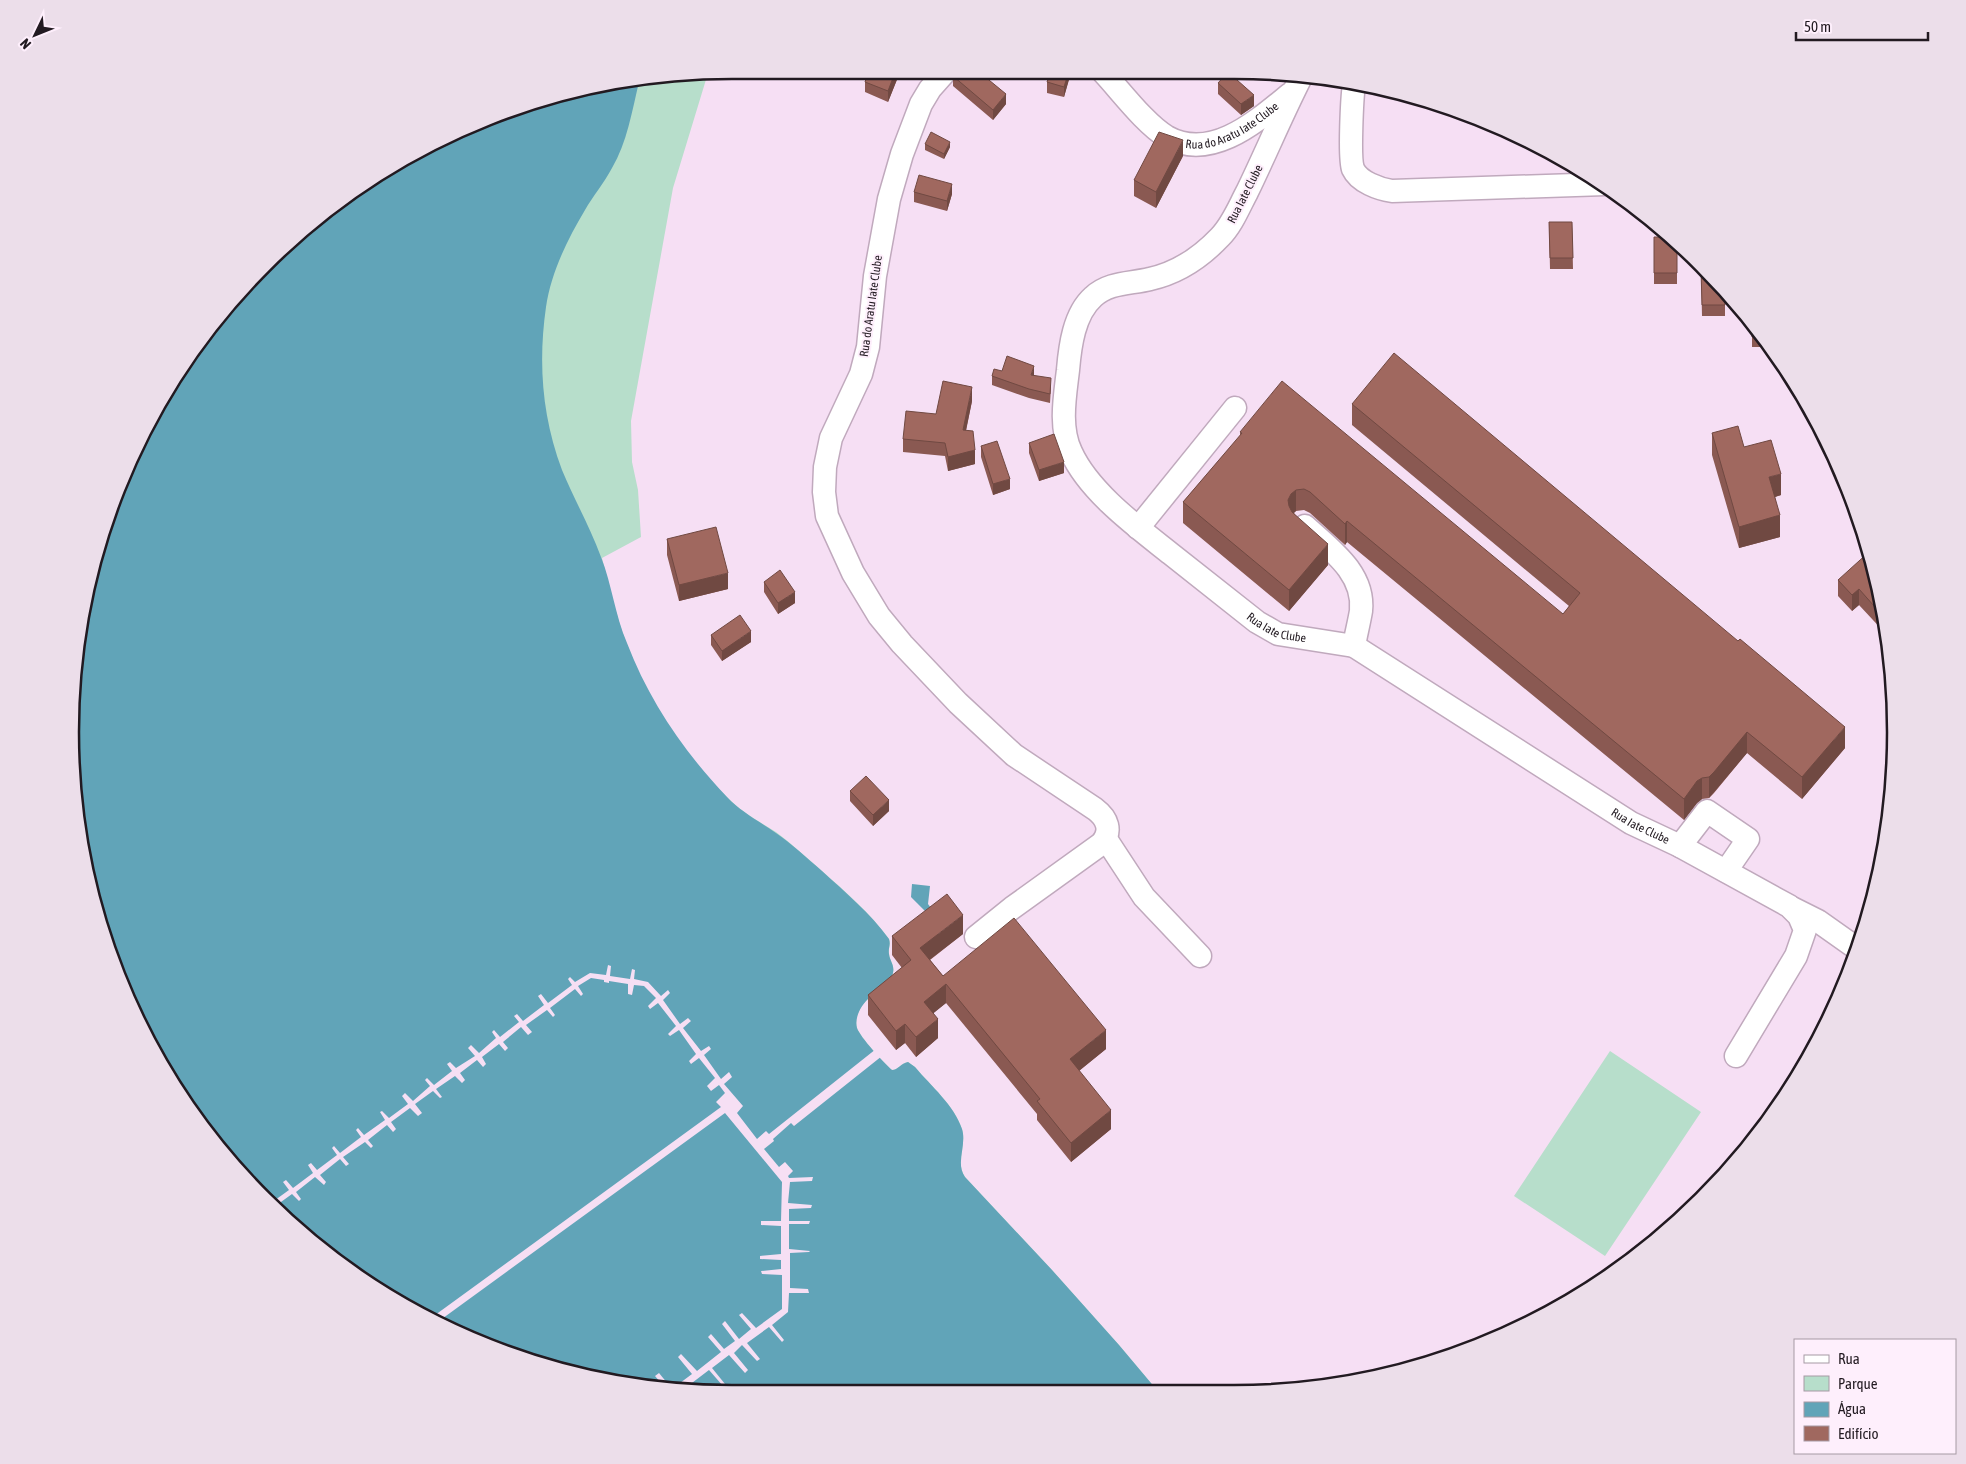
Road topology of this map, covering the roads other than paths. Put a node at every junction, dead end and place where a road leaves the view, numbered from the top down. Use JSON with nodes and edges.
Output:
{"nodes":[{"id":1,"x":938,"y":79,"type":"edge"},
{"id":2,"x":1110,"y":79,"type":"edge"},
{"id":3,"x":1298,"y":83,"type":"edge"},
{"id":4,"x":1354,"y":90,"type":"edge"},
{"id":5,"x":1590,"y":184,"type":"edge"},
{"id":6,"x":1235,"y":408,"type":"dead end"},
{"id":7,"x":1301,"y":523,"type":"edge"},
{"id":8,"x":1138,"y":528,"type":"junction"},
{"id":9,"x":1354,"y":646,"type":"junction"},
{"id":10,"x":1106,"y":839,"type":"junction"},
{"id":11,"x":1680,"y":846,"type":"junction"},
{"id":12,"x":1726,"y":871,"type":"junction"},
{"id":13,"x":1789,"y":906,"type":"junction"},
{"id":14,"x":976,"y":937,"type":"dead end"},
{"id":15,"x":1852,"y":945,"type":"edge"},
{"id":16,"x":1200,"y":956,"type":"dead end"},
{"id":17,"x":1736,"y":1056,"type":"dead end"}],
"edges":[{"from":1,"to":10,"type":"street","name":"Rua do Aratu Iate Clube"},
{"from":2,"to":3,"type":"street","name":"Rua do Aratu Iate Clube"},
{"from":3,"to":8,"type":"street","name":"Rua Iate Clube"},
{"from":4,"to":5,"type":"street"},
{"from":6,"to":8,"type":"street"},
{"from":7,"to":9,"type":"street"},
{"from":8,"to":9,"type":"street","name":"Rua Iate Clube"},
{"from":9,"to":11,"type":"street","name":"Rua Iate Clube"},
{"from":10,"to":14,"type":"street"},
{"from":10,"to":16,"type":"street"},
{"from":11,"to":12,"type":"street","name":"Rua Iate Clube"},
{"from":11,"to":12,"type":"street"},
{"from":12,"to":13,"type":"street","name":"Rua Iate Clube"},
{"from":13,"to":15,"type":"street"},
{"from":13,"to":17,"type":"street","name":"Rua Iate Clube"}]}
